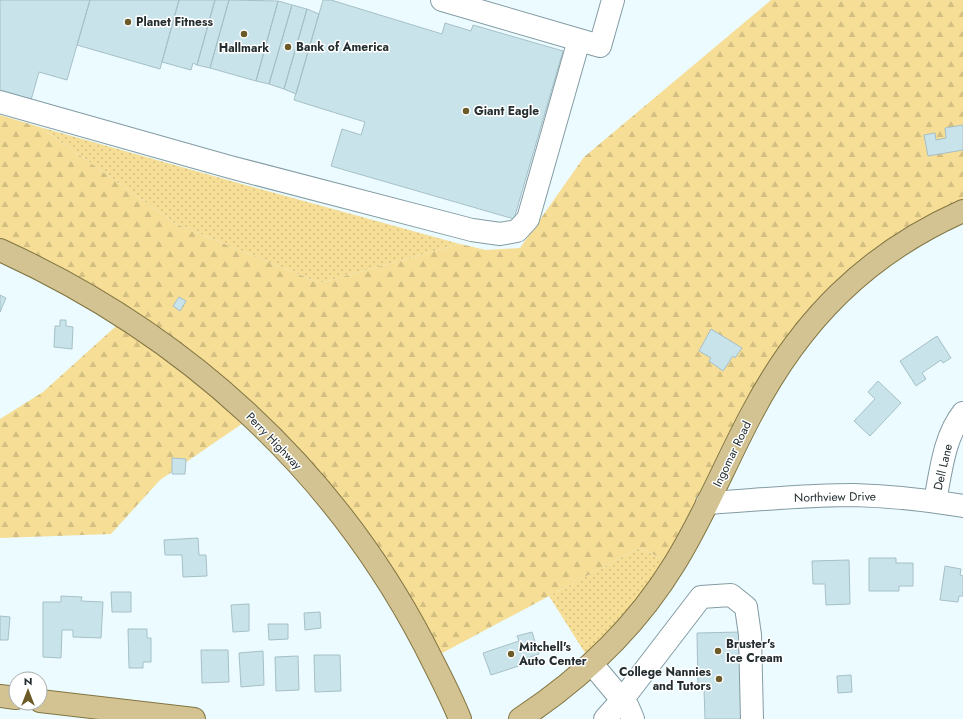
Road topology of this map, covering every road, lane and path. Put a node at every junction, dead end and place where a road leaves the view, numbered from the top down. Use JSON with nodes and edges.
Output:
{"nodes":[{"id":1,"x":442,"y":0,"type":"edge"},
{"id":2,"x":613,"y":0,"type":"edge"},
{"id":3,"x":579,"y":40,"type":"junction"},
{"id":4,"x":0,"y":102,"type":"edge"},
{"id":5,"x":963,"y":210,"type":"edge"},
{"id":6,"x":0,"y":250,"type":"edge"},
{"id":7,"x":963,"y":413,"type":"edge"},
{"id":8,"x":935,"y":502,"type":"junction"},
{"id":9,"x":707,"y":503,"type":"junction"},
{"id":10,"x":963,"y":506,"type":"edge"},
{"id":11,"x":592,"y":664,"type":"junction"},
{"id":12,"x":622,"y":700,"type":"junction"},
{"id":13,"x":48,"y":702,"type":"edge"},
{"id":14,"x":138,"y":715,"type":"edge"},
{"id":15,"x":194,"y":719,"type":"edge"},
{"id":16,"x":460,"y":719,"type":"edge"},
{"id":17,"x":520,"y":719,"type":"edge"},
{"id":18,"x":605,"y":719,"type":"edge"},
{"id":19,"x":633,"y":719,"type":"edge"},
{"id":20,"x":752,"y":719,"type":"edge"}],
"edges":[{"from":1,"to":3,"type":"street"},
{"from":2,"to":3,"type":"street"},
{"from":3,"to":4,"type":"street"},
{"from":5,"to":9,"type":"main road","name":"Ingomar Road"},
{"from":6,"to":16,"type":"main road","name":"Perry Highway"},
{"from":7,"to":8,"type":"street","name":"Dell Lane"},
{"from":8,"to":9,"type":"street","name":"Northview Drive"},
{"from":8,"to":10,"type":"street","name":"Northview Drive"},
{"from":9,"to":11,"type":"main road","name":"Ingomar Road"},
{"from":11,"to":12,"type":"street"},
{"from":11,"to":17,"type":"main road","name":"Ingomar Road"},
{"from":12,"to":18,"type":"street"},
{"from":12,"to":19,"type":"street"},
{"from":12,"to":20,"type":"street"},
{"from":13,"to":14,"type":"main road"},
{"from":14,"to":15,"type":"main road"}]}
